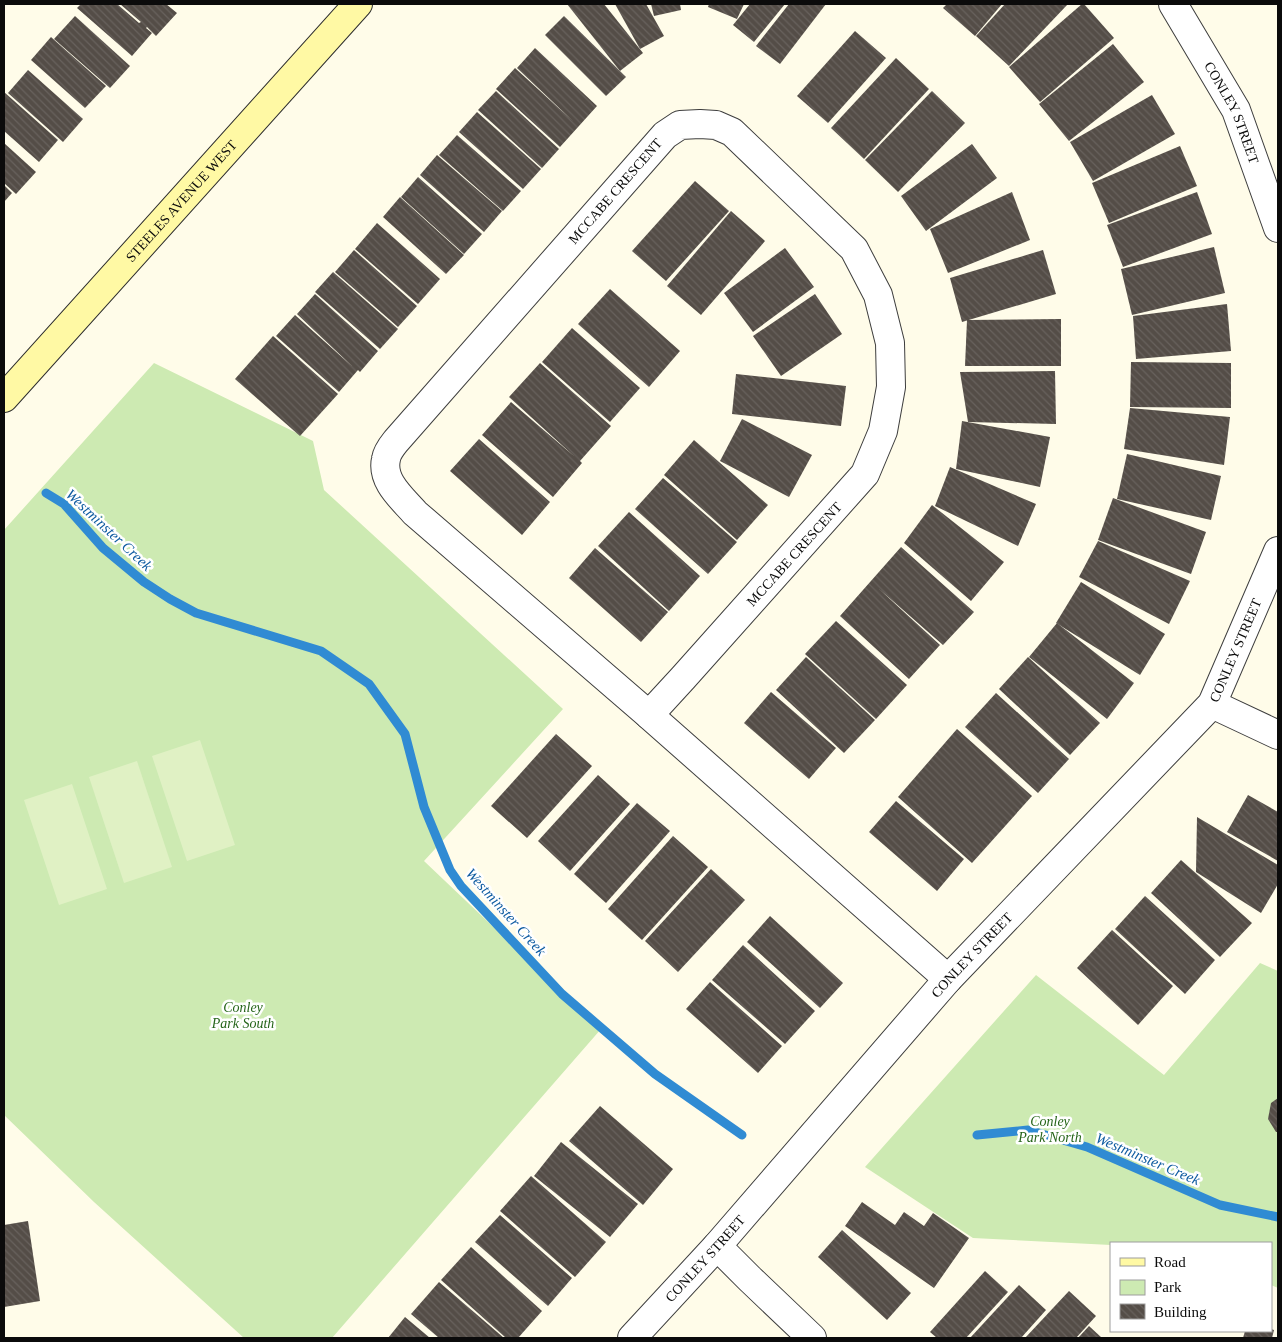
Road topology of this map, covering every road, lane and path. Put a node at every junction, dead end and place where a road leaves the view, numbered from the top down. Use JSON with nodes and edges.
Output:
{"nodes":[{"id":1,"x":358,"y":4,"type":"edge"},
{"id":2,"x":1173,"y":4,"type":"edge"},
{"id":3,"x":1278,"y":228,"type":"edge"},
{"id":4,"x":4,"y":398,"type":"edge"},
{"id":5,"x":1278,"y":551,"type":"edge"},
{"id":6,"x":1212,"y":704,"type":"junction"},
{"id":7,"x":649,"y":715,"type":"junction"},
{"id":8,"x":1278,"y":735,"type":"edge"},
{"id":9,"x":948,"y":980,"type":"junction"},
{"id":10,"x":717,"y":1246,"type":"junction"},
{"id":11,"x":632,"y":1338,"type":"edge"},
{"id":12,"x":812,"y":1338,"type":"edge"}],
"edges":[{"from":1,"to":4,"type":"main road","name":"STEELES AVENUE WEST"},
{"from":2,"to":3,"type":"street","name":"CONLEY STREET"},
{"from":5,"to":6,"type":"street","name":"CONLEY STREET"},
{"from":6,"to":8,"type":"street"},
{"from":6,"to":9,"type":"street","name":"CONLEY STREET"},
{"from":7,"to":7,"type":"street","name":"MCCABE CRESCENT"},
{"from":7,"to":9,"type":"street","name":"MCCABE CRESCENT"},
{"from":9,"to":10,"type":"street","name":"CONLEY STREET"},
{"from":10,"to":11,"type":"street","name":"CONLEY STREET"},
{"from":10,"to":12,"type":"street"}]}
